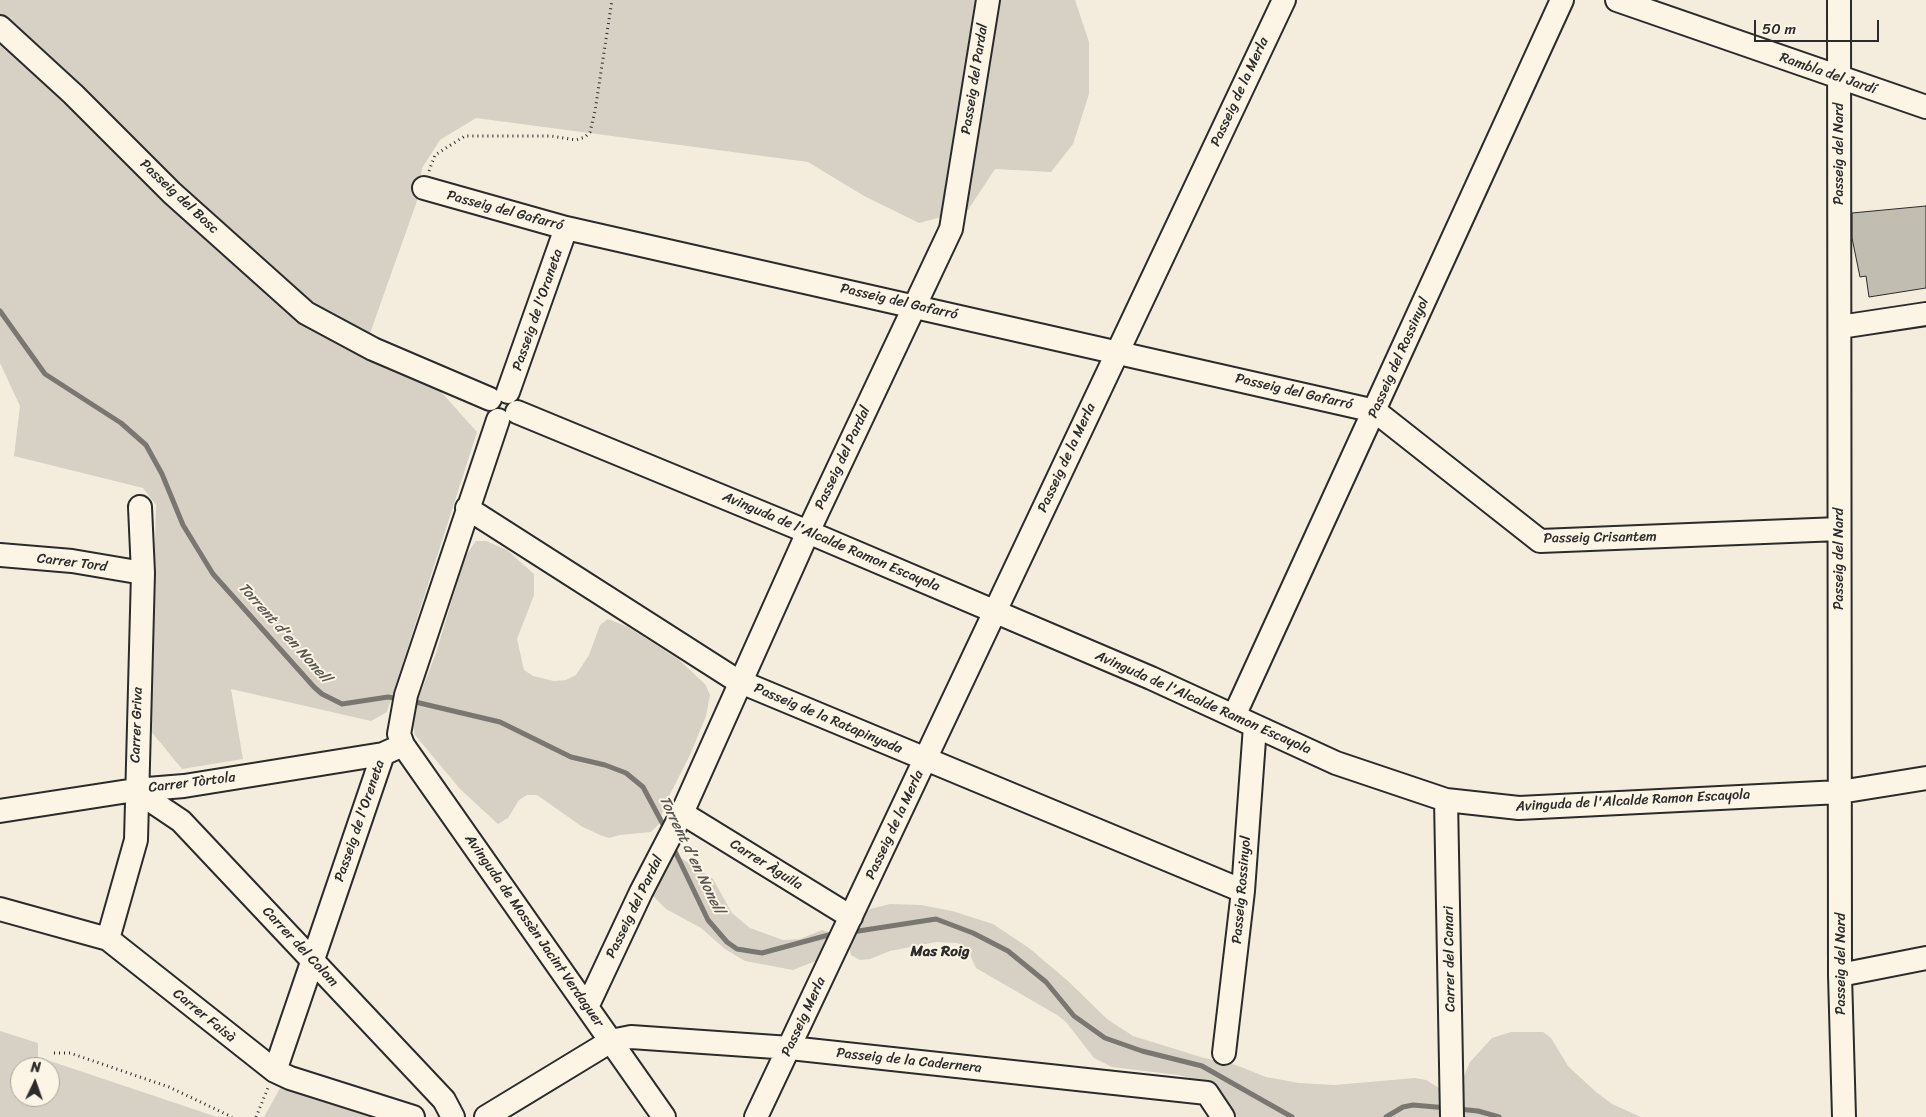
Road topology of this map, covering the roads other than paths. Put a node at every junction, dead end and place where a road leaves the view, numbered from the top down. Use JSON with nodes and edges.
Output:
{"nodes":[{"id":1,"x":988,"y":0,"type":"edge"},
{"id":2,"x":1284,"y":0,"type":"edge"},
{"id":3,"x":1562,"y":0,"type":"edge"},
{"id":4,"x":1617,"y":0,"type":"edge"},
{"id":5,"x":1839,"y":0,"type":"edge"},
{"id":6,"x":0,"y":26,"type":"edge"},
{"id":7,"x":1839,"y":79,"type":"junction"},
{"id":8,"x":1926,"y":108,"type":"edge"},
{"id":9,"x":424,"y":188,"type":"road end"},
{"id":10,"x":566,"y":228,"type":"junction"},
{"id":11,"x":916,"y":306,"type":"junction"},
{"id":12,"x":1926,"y":314,"type":"edge"},
{"id":13,"x":1840,"y":327,"type":"junction"},
{"id":14,"x":373,"y":349,"type":"joint"},
{"id":15,"x":1117,"y":351,"type":"junction"},
{"id":16,"x":503,"y":406,"type":"junction"},
{"id":17,"x":1375,"y":411,"type":"junction"},
{"id":18,"x":140,"y":507,"type":"dead end"},
{"id":19,"x":467,"y":508,"type":"junction"},
{"id":20,"x":1839,"y":529,"type":"junction"},
{"id":21,"x":808,"y":532,"type":"junction"},
{"id":22,"x":0,"y":555,"type":"edge"},
{"id":23,"x":143,"y":573,"type":"junction"},
{"id":24,"x":995,"y":612,"type":"junction"},
{"id":25,"x":740,"y":682,"type":"junction"},
{"id":26,"x":1234,"y":716,"type":"junction"},
{"id":27,"x":1255,"y":726,"type":"junction"},
{"id":28,"x":393,"y":749,"type":"junction"},
{"id":29,"x":926,"y":759,"type":"junction"},
{"id":30,"x":1926,"y":778,"type":"edge"},
{"id":31,"x":135,"y":790,"type":"junction"},
{"id":32,"x":1840,"y":792,"type":"junction"},
{"id":33,"x":1446,"y":800,"type":"junction"},
{"id":34,"x":0,"y":811,"type":"edge"},
{"id":35,"x":682,"y":813,"type":"junction"},
{"id":36,"x":1243,"y":891,"type":"junction"},
{"id":37,"x":0,"y":909,"type":"edge"},
{"id":38,"x":851,"y":917,"type":"junction"},
{"id":39,"x":108,"y":939,"type":"junction"},
{"id":40,"x":1926,"y":958,"type":"edge"},
{"id":41,"x":313,"y":960,"type":"junction"},
{"id":42,"x":1840,"y":974,"type":"junction"},
{"id":43,"x":588,"y":1007,"type":"junction"},
{"id":44,"x":611,"y":1041,"type":"junction"},
{"id":45,"x":790,"y":1048,"type":"junction"},
{"id":46,"x":1224,"y":1053,"type":"dead end"},
{"id":47,"x":275,"y":1071,"type":"junction"},
{"id":48,"x":412,"y":1117,"type":"edge"},
{"id":49,"x":453,"y":1117,"type":"edge"},
{"id":50,"x":486,"y":1117,"type":"edge"},
{"id":51,"x":664,"y":1117,"type":"edge"},
{"id":52,"x":756,"y":1117,"type":"edge"},
{"id":53,"x":1223,"y":1117,"type":"edge"},
{"id":54,"x":1452,"y":1117,"type":"edge"},
{"id":55,"x":1844,"y":1117,"type":"edge"}],
"edges":[{"from":1,"to":11,"type":"street","name":"Passeig del Pardal"},
{"from":2,"to":15,"type":"street","name":"Passeig de la Merla"},
{"from":3,"to":17,"type":"street","name":"Passeig del Rossinyol"},
{"from":4,"to":7,"type":"street","name":"Rambla del Jardí"},
{"from":5,"to":7,"type":"street","name":"Passeig del Nard"},
{"from":6,"to":14,"type":"street","name":"Passeig del Bosc"},
{"from":7,"to":8,"type":"street","name":"Rambla del Jardí"},
{"from":7,"to":13,"type":"street","name":"Passeig del Nard"},
{"from":9,"to":10,"type":"street","name":"Passeig del Gafarró"},
{"from":10,"to":11,"type":"street","name":"Passeig del Gafarró"},
{"from":10,"to":16,"type":"street","name":"Passeig de l'Oraneta"},
{"from":11,"to":15,"type":"street","name":"Passeig del Gafarró"},
{"from":11,"to":21,"type":"street","name":"Passeig del Pardal"},
{"from":12,"to":13,"type":"street"},
{"from":13,"to":20,"type":"street","name":"Passeig del Nard"},
{"from":14,"to":16,"type":"street","name":"Avinguda de l'Alcalde Ramon Escayola"},
{"from":15,"to":17,"type":"street","name":"Passeig del Gafarró"},
{"from":15,"to":24,"type":"street","name":"Passeig de la Merla"},
{"from":16,"to":19,"type":"street","name":"Passeig de l'Oreneta"},
{"from":16,"to":21,"type":"street","name":"Avinguda de l'Alcalde Ramon Escayola"},
{"from":17,"to":20,"type":"street","name":"Passeig Crisantem"},
{"from":17,"to":26,"type":"street","name":"Passeig del Rossinyol"},
{"from":18,"to":23,"type":"street","name":"Carrer Griva"},
{"from":19,"to":25,"type":"street","name":"Passeig de la Ratapinyada"},
{"from":19,"to":28,"type":"street","name":"Passeig de l'Oreneta"},
{"from":20,"to":32,"type":"street","name":"Passeig del Nard"},
{"from":21,"to":24,"type":"street","name":"Avinguda de l'Alcalde Ramon Escayola"},
{"from":21,"to":25,"type":"street","name":"Passeig del Pardal"},
{"from":22,"to":23,"type":"street","name":"Carrer Tord"},
{"from":23,"to":31,"type":"street","name":"Carrer Griva"},
{"from":24,"to":26,"type":"street","name":"Avinguda de l'Alcalde Ramon Escayola"},
{"from":24,"to":29,"type":"street","name":"Passeig de la Merla"},
{"from":25,"to":29,"type":"street","name":"Passeig de la Ratapinyada"},
{"from":25,"to":35,"type":"street","name":"Passeig del Pardal"},
{"from":26,"to":27,"type":"street","name":"Avinguda de l'Alcalde Ramon Escayola"},
{"from":27,"to":33,"type":"street","name":"Avinguda de l'Alcalde Ramon Escayola"},
{"from":27,"to":36,"type":"street","name":"Passeig Rossinyol"},
{"from":28,"to":31,"type":"street","name":"Carrer Tòrtola"},
{"from":28,"to":41,"type":"street","name":"Passeig de l'Oreneta"},
{"from":28,"to":43,"type":"street","name":"Avinguda de Mossèn Jacint Verdaguer"},
{"from":29,"to":36,"type":"street","name":"Passeig de la Ratapinyada"},
{"from":29,"to":38,"type":"street","name":"Passeig de la Merla"},
{"from":30,"to":32,"type":"street","name":"Avinguda de l'Alcalde Ramon Escayola"},
{"from":31,"to":34,"type":"street","name":"Carrer Tòrtola"},
{"from":31,"to":39,"type":"street","name":"Carrer Griva"},
{"from":31,"to":41,"type":"street","name":"Carrer del Colom"},
{"from":32,"to":33,"type":"street","name":"Avinguda de l'Alcalde Ramon Escayola"},
{"from":32,"to":42,"type":"street","name":"Passeig del Nard"},
{"from":33,"to":54,"type":"street","name":"Carrer del Canari"},
{"from":35,"to":38,"type":"street","name":"Carrer Àguila"},
{"from":35,"to":43,"type":"street","name":"Passeig del Pardal"},
{"from":36,"to":46,"type":"street","name":"Passeig Rossinyol"},
{"from":37,"to":39,"type":"street","name":"Carrer Faisà"},
{"from":38,"to":45,"type":"street","name":"Passeig Merla"},
{"from":39,"to":47,"type":"street","name":"Carrer Faisà"},
{"from":40,"to":42,"type":"street"},
{"from":41,"to":47,"type":"street","name":"Passeig de l'Oreneta"},
{"from":41,"to":49,"type":"street","name":"Carrer del Colom"},
{"from":42,"to":55,"type":"street","name":"Passeig del Nard"},
{"from":43,"to":44,"type":"street","name":"Avinguda de Mossèn Jacint Verdaguer"},
{"from":44,"to":45,"type":"street","name":"Passeig de la Cadernera"},
{"from":44,"to":50,"type":"street"},
{"from":44,"to":51,"type":"street","name":"Avinguda de Mossèn Jacint Verdaguer"},
{"from":45,"to":52,"type":"street","name":"Passeig Merla"},
{"from":45,"to":53,"type":"street","name":"Passeig de la Cadernera"},
{"from":47,"to":48,"type":"street","name":"Carrer Faisà"}]}
